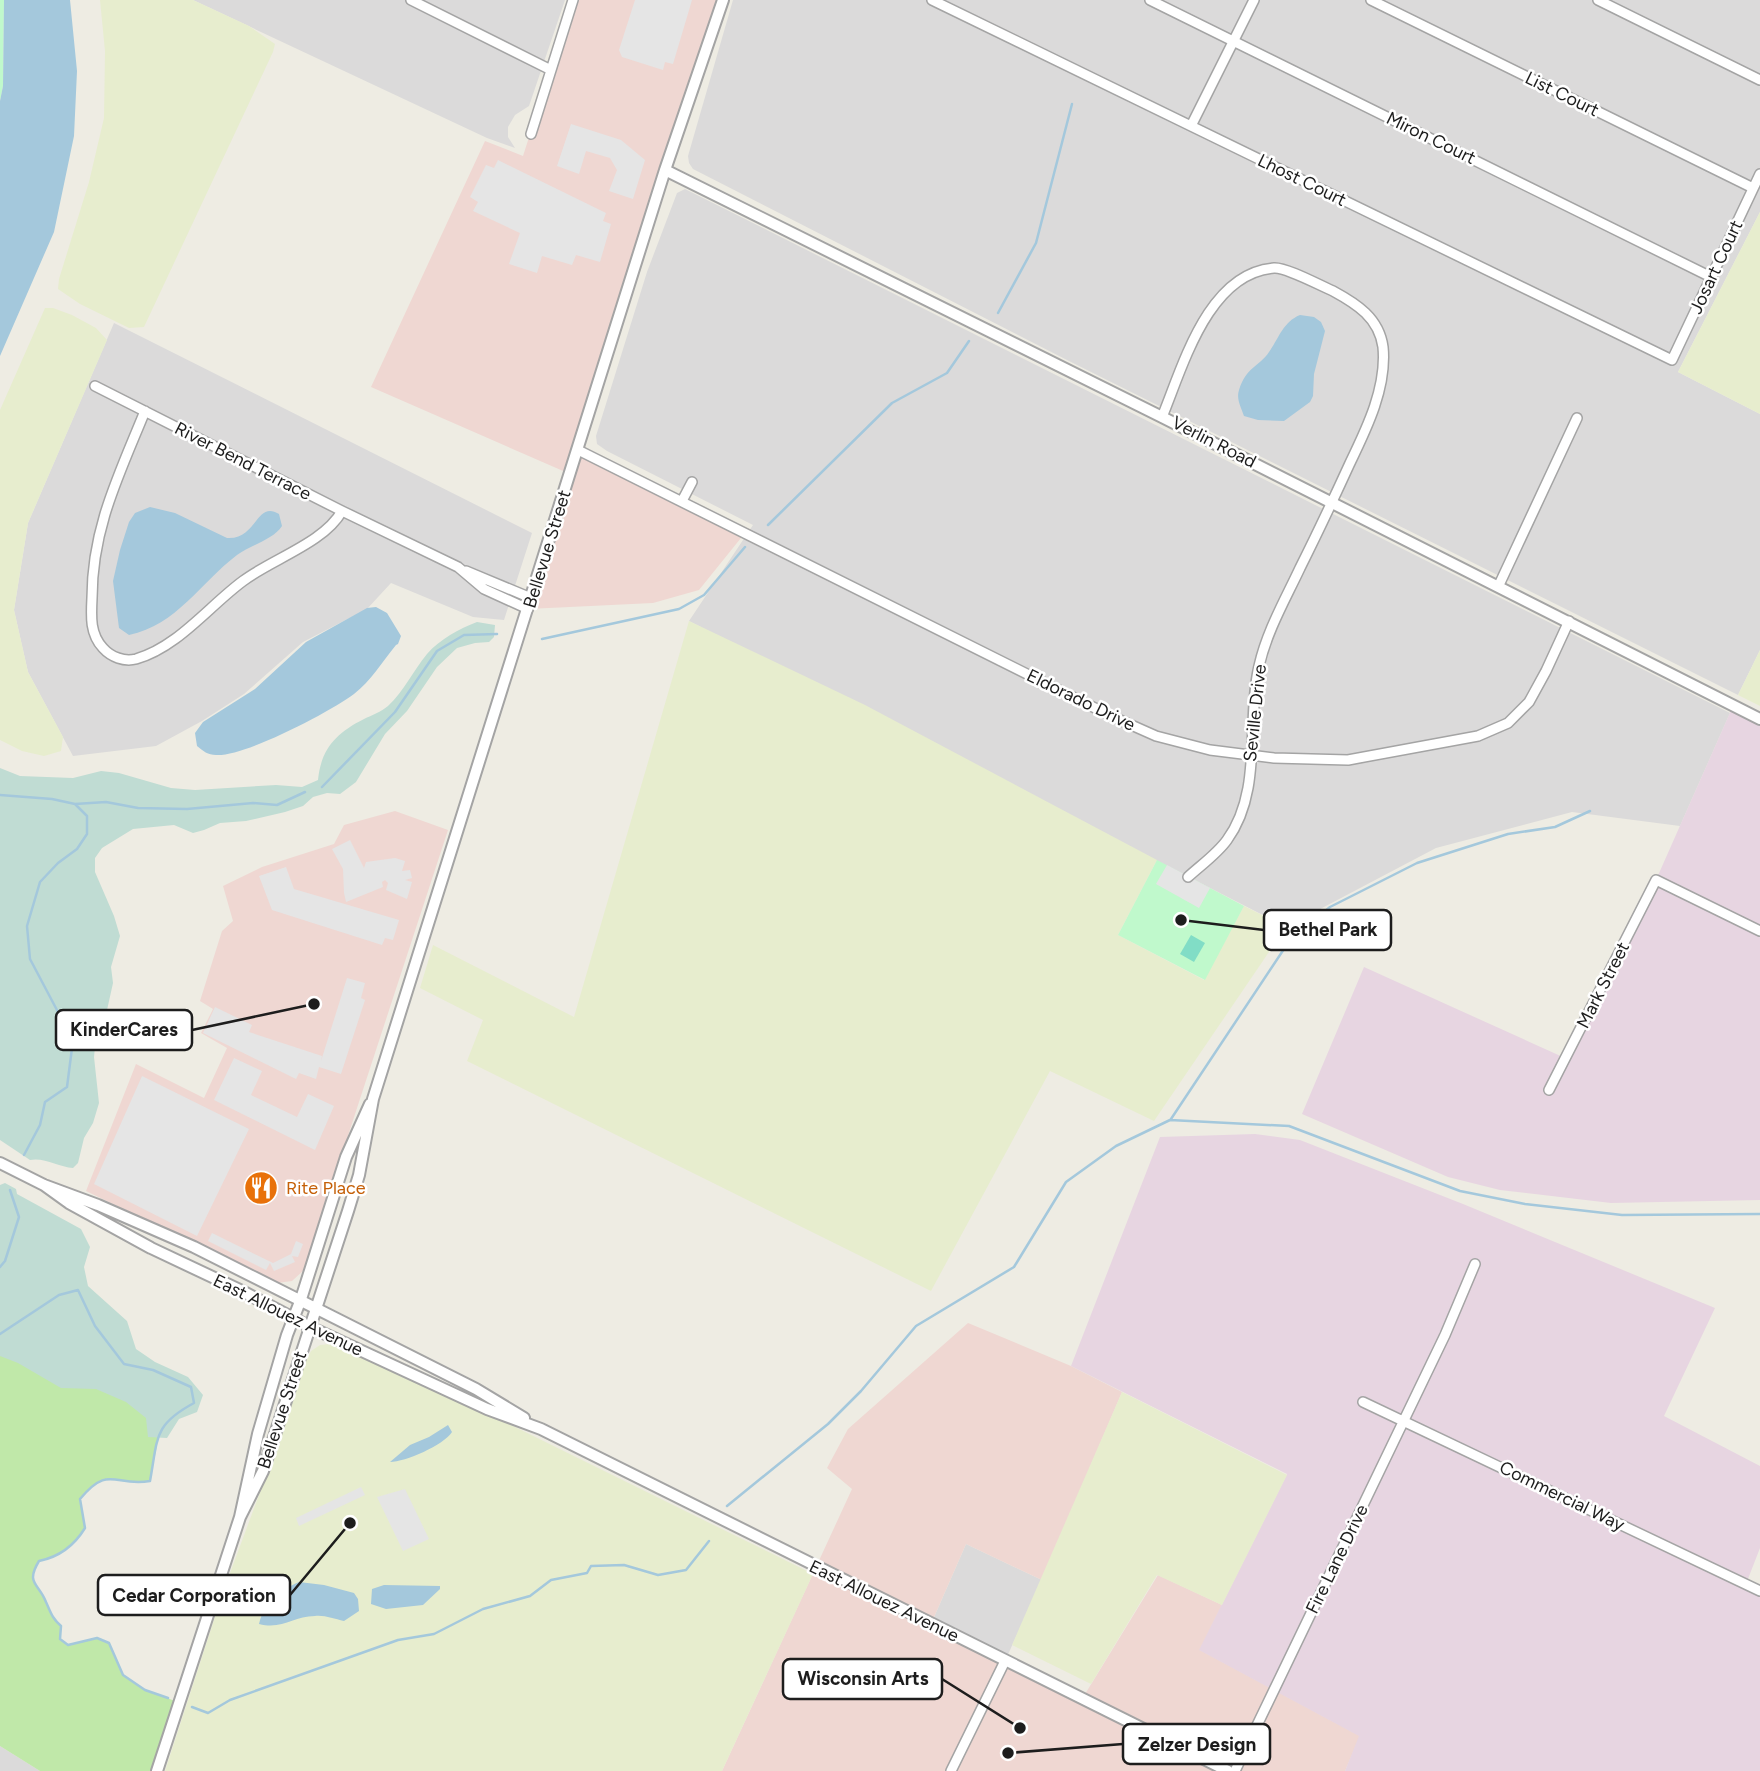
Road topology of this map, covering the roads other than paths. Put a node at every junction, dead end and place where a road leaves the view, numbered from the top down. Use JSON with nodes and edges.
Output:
{"nodes":[{"id":1,"x":411,"y":0,"type":"edge"},
{"id":2,"x":573,"y":0,"type":"edge"},
{"id":3,"x":723,"y":0,"type":"edge"},
{"id":4,"x":932,"y":0,"type":"edge"},
{"id":5,"x":1150,"y":0,"type":"edge"},
{"id":6,"x":1254,"y":0,"type":"edge"},
{"id":7,"x":1371,"y":0,"type":"edge"},
{"id":8,"x":1598,"y":0,"type":"edge"},
{"id":9,"x":1233,"y":41,"type":"junction"},
{"id":10,"x":551,"y":70,"type":"junction"},
{"id":11,"x":1760,"y":80,"type":"edge"},
{"id":12,"x":1191,"y":126,"type":"junction"},
{"id":13,"x":531,"y":134,"type":"dead end"},
{"id":14,"x":665,"y":170,"type":"junction"},
{"id":15,"x":1760,"y":174,"type":"edge"},
{"id":16,"x":1753,"y":188,"type":"junction"},
{"id":17,"x":1712,"y":277,"type":"junction"},
{"id":18,"x":1672,"y":360,"type":"joint"},
{"id":19,"x":95,"y":386,"type":"dead end"},
{"id":20,"x":145,"y":411,"type":"junction"},
{"id":21,"x":1162,"y":416,"type":"junction"},
{"id":22,"x":1577,"y":418,"type":"dead end"},
{"id":23,"x":578,"y":450,"type":"junction"},
{"id":24,"x":692,"y":482,"type":"dead end"},
{"id":25,"x":682,"y":501,"type":"junction"},
{"id":26,"x":1332,"y":503,"type":"junction"},
{"id":27,"x":342,"y":511,"type":"junction"},
{"id":28,"x":1499,"y":585,"type":"junction"},
{"id":29,"x":530,"y":604,"type":"junction"},
{"id":30,"x":1569,"y":621,"type":"junction"},
{"id":31,"x":1760,"y":719,"type":"edge"},
{"id":32,"x":1251,"y":755,"type":"junction"},
{"id":33,"x":1188,"y":877,"type":"dead end"},
{"id":34,"x":1760,"y":931,"type":"edge"},
{"id":35,"x":1549,"y":1090,"type":"dead end"},
{"id":36,"x":373,"y":1098,"type":"junction"},
{"id":37,"x":0,"y":1163,"type":"edge"},
{"id":38,"x":44,"y":1185,"type":"junction"},
{"id":39,"x":1475,"y":1264,"type":"dead end"},
{"id":40,"x":301,"y":1299,"type":"junction"},
{"id":41,"x":317,"y":1307,"type":"junction"},
{"id":42,"x":293,"y":1318,"type":"junction"},
{"id":43,"x":310,"y":1326,"type":"junction"},
{"id":44,"x":1363,"y":1402,"type":"dead end"},
{"id":45,"x":1404,"y":1420,"type":"junction"},
{"id":46,"x":541,"y":1429,"type":"junction"},
{"id":47,"x":240,"y":1517,"type":"junction"},
{"id":48,"x":1760,"y":1591,"type":"edge"},
{"id":49,"x":1005,"y":1661,"type":"junction"},
{"id":50,"x":157,"y":1771,"type":"edge"},
{"id":51,"x":951,"y":1771,"type":"edge"},
{"id":52,"x":1227,"y":1771,"type":"edge"},
{"id":53,"x":1235,"y":1771,"type":"edge"}],
"edges":[{"from":1,"to":10,"type":"street"},
{"from":2,"to":10,"type":"street"},
{"from":3,"to":14,"type":"street","name":"Bellevue Street"},
{"from":4,"to":12,"type":"street","name":"Lhost Court"},
{"from":5,"to":9,"type":"street","name":"Miron Court"},
{"from":6,"to":9,"type":"street"},
{"from":7,"to":16,"type":"street","name":"List Court"},
{"from":8,"to":11,"type":"street"},
{"from":9,"to":12,"type":"street"},
{"from":9,"to":17,"type":"street","name":"Miron Court"},
{"from":10,"to":13,"type":"street"},
{"from":12,"to":18,"type":"street","name":"Lhost Court"},
{"from":14,"to":21,"type":"street","name":"Verlin Road"},
{"from":14,"to":23,"type":"street","name":"Bellevue Street"},
{"from":15,"to":16,"type":"street","name":"Josart Court"},
{"from":16,"to":17,"type":"street","name":"Josart Court"},
{"from":17,"to":18,"type":"street","name":"Josart Court"},
{"from":19,"to":20,"type":"street","name":"River Bend Terrace"},
{"from":20,"to":27,"type":"street","name":"River Bend Terrace"},
{"from":20,"to":27,"type":"street"},
{"from":21,"to":26,"type":"street","name":"Verlin Road"},
{"from":21,"to":26,"type":"street"},
{"from":22,"to":28,"type":"street"},
{"from":23,"to":25,"type":"street","name":"Eldorado Drive"},
{"from":23,"to":29,"type":"street","name":"Bellevue Street"},
{"from":24,"to":25,"type":"street"},
{"from":25,"to":32,"type":"street","name":"Eldorado Drive"},
{"from":26,"to":28,"type":"street","name":"Verlin Road"},
{"from":26,"to":32,"type":"street","name":"Seville Drive"},
{"from":27,"to":29,"type":"street","name":"River Bend Terrace"},
{"from":28,"to":30,"type":"street","name":"Verlin Road"},
{"from":29,"to":36,"type":"street","name":"Bellevue Street"},
{"from":30,"to":31,"type":"street","name":"Verlin Road"},
{"from":30,"to":32,"type":"street","name":"Eldorado Drive"},
{"from":32,"to":33,"type":"street","name":"Seville Drive"},
{"from":34,"to":35,"type":"street","name":"Mark Street"},
{"from":36,"to":40,"type":"street","name":"Bellevue Street"},
{"from":36,"to":41,"type":"street","name":"Bellevue Street"},
{"from":37,"to":38,"type":"street","name":"East Allouez Avenue"},
{"from":38,"to":40,"type":"street","name":"East Allouez Avenue"},
{"from":38,"to":42,"type":"street","name":"East Allouez Avenue"},
{"from":39,"to":45,"type":"street","name":"Fire Lane Drive"},
{"from":40,"to":41,"type":"street","name":"East Allouez Avenue"},
{"from":40,"to":42,"type":"street","name":"Bellevue Street"},
{"from":41,"to":43,"type":"street","name":"Bellevue Street"},
{"from":41,"to":46,"type":"street","name":"East Allouez Avenue"},
{"from":42,"to":43,"type":"street","name":"East Allouez Avenue"},
{"from":42,"to":47,"type":"street","name":"Bellevue Street"},
{"from":43,"to":46,"type":"street","name":"East Allouez Avenue"},
{"from":43,"to":47,"type":"street","name":"Bellevue Street"},
{"from":44,"to":45,"type":"street","name":"Commercial Way"},
{"from":45,"to":48,"type":"street","name":"Commercial Way"},
{"from":45,"to":53,"type":"street","name":"Fire Lane Drive"},
{"from":46,"to":49,"type":"street","name":"East Allouez Avenue"},
{"from":47,"to":50,"type":"street","name":"Bellevue Street"},
{"from":49,"to":51,"type":"street"},
{"from":49,"to":52,"type":"street","name":"East Allouez Avenue"}]}
